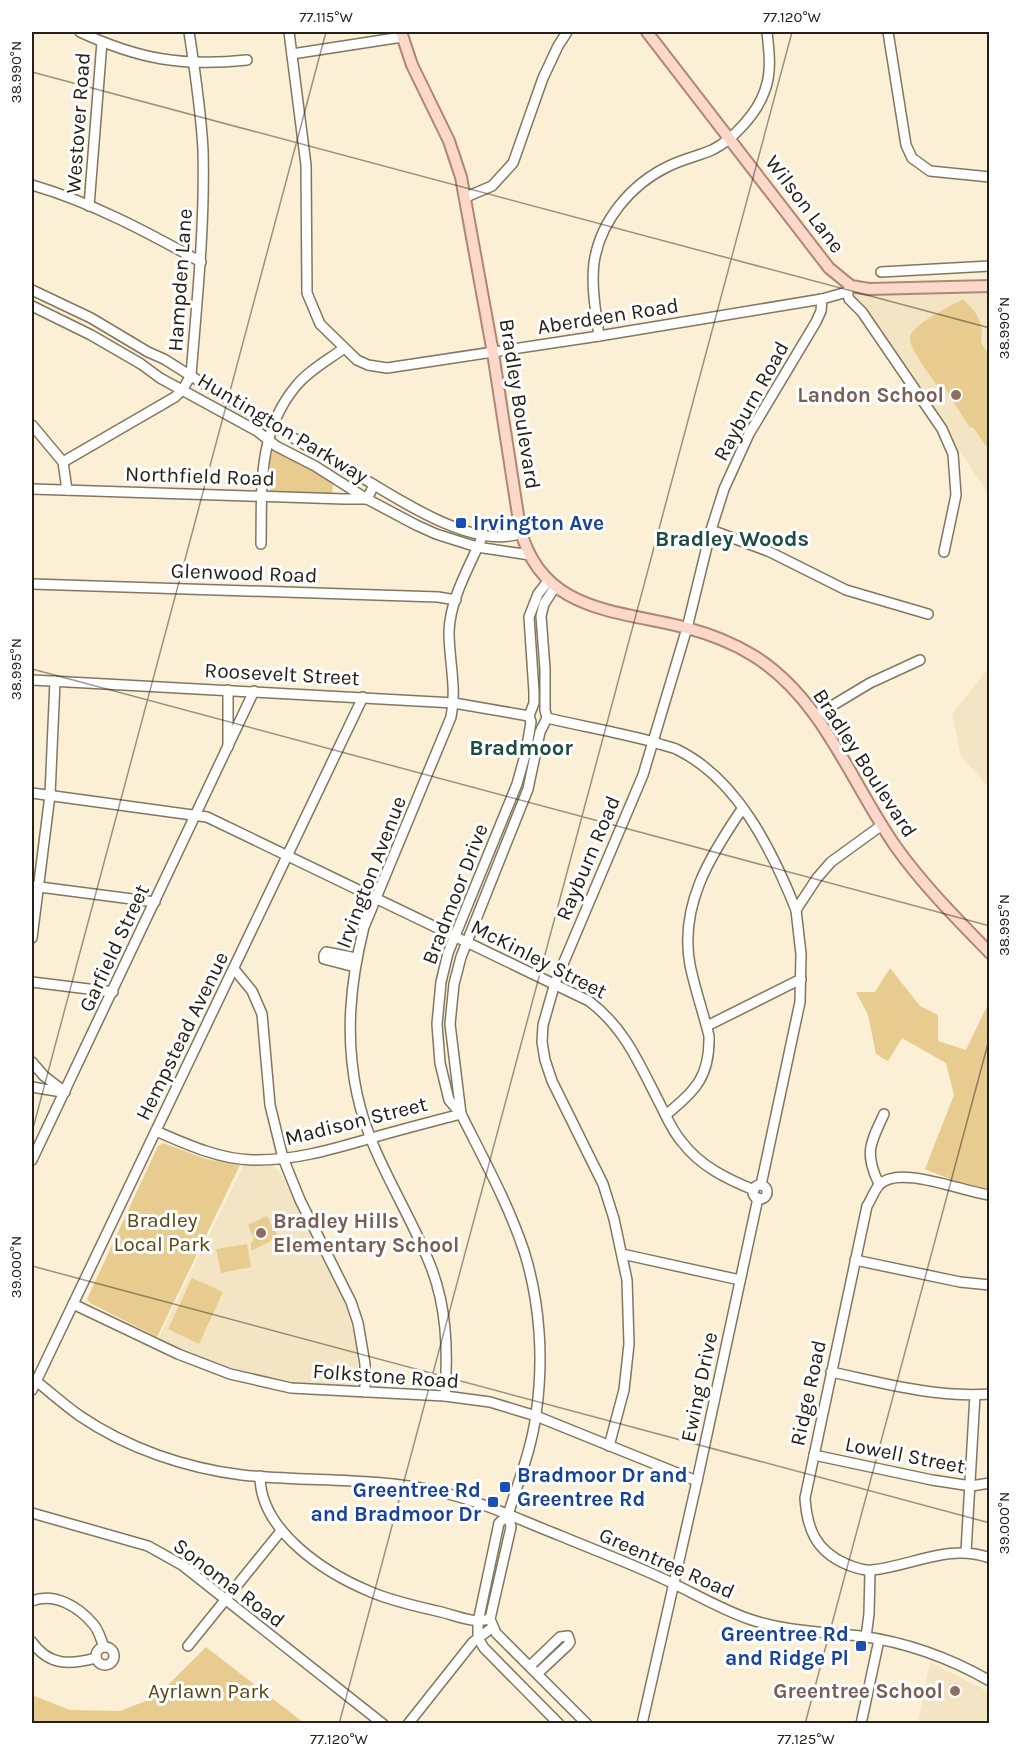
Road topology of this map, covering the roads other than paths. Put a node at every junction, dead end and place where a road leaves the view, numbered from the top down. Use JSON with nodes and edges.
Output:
{"nodes":[{"id":1,"x":80,"y":32,"type":"edge"},
{"id":2,"x":189,"y":32,"type":"edge"},
{"id":3,"x":289,"y":32,"type":"edge"},
{"id":4,"x":567,"y":32,"type":"edge"},
{"id":5,"x":647,"y":32,"type":"edge"},
{"id":6,"x":767,"y":32,"type":"edge"},
{"id":7,"x":888,"y":32,"type":"edge"},
{"id":8,"x":402,"y":34,"type":"edge"},
{"id":9,"x":102,"y":42,"type":"junction"},
{"id":10,"x":292,"y":54,"type":"junction"},
{"id":11,"x":247,"y":60,"type":"dead end"},
{"id":12,"x":194,"y":63,"type":"junction"},
{"id":13,"x":729,"y":137,"type":"junction"},
{"id":14,"x":990,"y":177,"type":"edge"},
{"id":15,"x":32,"y":185,"type":"edge"},
{"id":16,"x":466,"y":197,"type":"junction"},
{"id":17,"x":89,"y":206,"type":"junction"},
{"id":18,"x":201,"y":262,"type":"junction"},
{"id":19,"x":990,"y":266,"type":"edge"},
{"id":20,"x":880,"y":272,"type":"dead end"},
{"id":21,"x":990,"y":286,"type":"edge"},
{"id":22,"x":849,"y":289,"type":"junction"},
{"id":23,"x":32,"y":290,"type":"edge"},
{"id":24,"x":822,"y":299,"type":"junction"},
{"id":25,"x":32,"y":306,"type":"edge"},
{"id":26,"x":599,"y":336,"type":"junction"},
{"id":27,"x":343,"y":349,"type":"junction"},
{"id":28,"x":493,"y":353,"type":"junction"},
{"id":29,"x":192,"y":375,"type":"junction"},
{"id":30,"x":183,"y":389,"type":"junction"},
{"id":31,"x":32,"y":425,"type":"edge"},
{"id":32,"x":272,"y":425,"type":"junction"},
{"id":33,"x":267,"y":439,"type":"junction"},
{"id":34,"x":63,"y":462,"type":"junction"},
{"id":35,"x":374,"y":485,"type":"junction"},
{"id":36,"x":32,"y":489,"type":"edge"},
{"id":37,"x":67,"y":490,"type":"junction"},
{"id":38,"x":262,"y":496,"type":"junction"},
{"id":39,"x":367,"y":499,"type":"junction"},
{"id":40,"x":711,"y":530,"type":"junction"},
{"id":41,"x":483,"y":535,"type":"junction"},
{"id":42,"x":522,"y":536,"type":"junction"},
{"id":43,"x":261,"y":544,"type":"dead end"},
{"id":44,"x":477,"y":548,"type":"junction"},
{"id":45,"x":501,"y":550,"type":"junction"},
{"id":46,"x":944,"y":552,"type":"dead end"},
{"id":47,"x":530,"y":555,"type":"junction"},
{"id":48,"x":32,"y":584,"type":"edge"},
{"id":49,"x":551,"y":584,"type":"junction"},
{"id":50,"x":456,"y":600,"type":"junction"},
{"id":51,"x":928,"y":614,"type":"dead end"},
{"id":52,"x":687,"y":628,"type":"junction"},
{"id":53,"x":920,"y":660,"type":"dead end"},
{"id":54,"x":32,"y":680,"type":"edge"},
{"id":55,"x":55,"y":681,"type":"junction"},
{"id":56,"x":228,"y":690,"type":"junction"},
{"id":57,"x":255,"y":691,"type":"junction"},
{"id":58,"x":363,"y":697,"type":"junction"},
{"id":59,"x":454,"y":703,"type":"junction"},
{"id":60,"x":531,"y":716,"type":"junction"},
{"id":61,"x":815,"y":716,"type":"junction"},
{"id":62,"x":545,"y":718,"type":"junction"},
{"id":63,"x":653,"y":742,"type":"junction"},
{"id":64,"x":228,"y":751,"type":"junction"},
{"id":65,"x":32,"y":793,"type":"edge"},
{"id":66,"x":50,"y":795,"type":"junction"},
{"id":67,"x":742,"y":808,"type":"junction"},
{"id":68,"x":196,"y":815,"type":"junction"},
{"id":69,"x":882,"y":825,"type":"junction"},
{"id":70,"x":288,"y":855,"type":"junction"},
{"id":71,"x":35,"y":886,"type":"edge"},
{"id":72,"x":376,"y":898,"type":"junction"},
{"id":73,"x":155,"y":902,"type":"junction"},
{"id":74,"x":796,"y":910,"type":"junction"},
{"id":75,"x":455,"y":936,"type":"junction"},
{"id":76,"x":32,"y":938,"type":"edge"},
{"id":77,"x":467,"y":942,"type":"junction"},
{"id":78,"x":990,"y":953,"type":"edge"},
{"id":79,"x":234,"y":969,"type":"junction"},
{"id":80,"x":801,"y":979,"type":"junction"},
{"id":81,"x":32,"y":982,"type":"edge"},
{"id":82,"x":555,"y":983,"type":"junction"},
{"id":83,"x":113,"y":992,"type":"junction"},
{"id":84,"x":707,"y":1026,"type":"junction"},
{"id":85,"x":32,"y":1062,"type":"edge"},
{"id":86,"x":32,"y":1088,"type":"edge"},
{"id":87,"x":65,"y":1092,"type":"junction"},
{"id":88,"x":461,"y":1114,"type":"junction"},
{"id":89,"x":884,"y":1114,"type":"dead end"},
{"id":90,"x":666,"y":1115,"type":"junction"},
{"id":91,"x":156,"y":1131,"type":"junction"},
{"id":92,"x":371,"y":1138,"type":"junction"},
{"id":93,"x":283,"y":1158,"type":"junction"},
{"id":94,"x":32,"y":1160,"type":"edge"},
{"id":95,"x":879,"y":1184,"type":"junction"},
{"id":96,"x":758,"y":1191,"type":"junction"},
{"id":97,"x":990,"y":1195,"type":"edge"},
{"id":98,"x":622,"y":1254,"type":"junction"},
{"id":99,"x":855,"y":1260,"type":"junction"},
{"id":100,"x":740,"y":1280,"type":"junction"},
{"id":101,"x":990,"y":1285,"type":"edge"},
{"id":102,"x":73,"y":1304,"type":"junction"},
{"id":103,"x":831,"y":1372,"type":"junction"},
{"id":104,"x":33,"y":1383,"type":"edge"},
{"id":105,"x":365,"y":1392,"type":"junction"},
{"id":106,"x":990,"y":1394,"type":"edge"},
{"id":107,"x":975,"y":1395,"type":"junction"},
{"id":108,"x":445,"y":1396,"type":"junction"},
{"id":109,"x":536,"y":1416,"type":"junction"},
{"id":110,"x":609,"y":1446,"type":"junction"},
{"id":111,"x":814,"y":1455,"type":"junction"},
{"id":112,"x":260,"y":1476,"type":"junction"},
{"id":113,"x":697,"y":1481,"type":"junction"},
{"id":114,"x":990,"y":1483,"type":"edge"},
{"id":115,"x":971,"y":1486,"type":"junction"},
{"id":116,"x":32,"y":1513,"type":"edge"},
{"id":117,"x":508,"y":1515,"type":"junction"},
{"id":118,"x":281,"y":1531,"type":"junction"},
{"id":119,"x":966,"y":1552,"type":"junction"},
{"id":120,"x":990,"y":1558,"type":"edge"},
{"id":121,"x":870,"y":1571,"type":"junction"},
{"id":122,"x":674,"y":1584,"type":"junction"},
{"id":123,"x":225,"y":1600,"type":"junction"},
{"id":124,"x":32,"y":1602,"type":"edge"},
{"id":125,"x":478,"y":1622,"type":"junction"},
{"id":126,"x":491,"y":1623,"type":"junction"},
{"id":127,"x":866,"y":1637,"type":"junction"},
{"id":128,"x":478,"y":1638,"type":"junction"},
{"id":129,"x":879,"y":1640,"type":"junction"},
{"id":130,"x":32,"y":1642,"type":"edge"},
{"id":131,"x":188,"y":1646,"type":"dead end"},
{"id":132,"x":104,"y":1647,"type":"junction"},
{"id":133,"x":96,"y":1658,"type":"junction"},
{"id":134,"x":530,"y":1666,"type":"junction"},
{"id":135,"x":538,"y":1673,"type":"junction"},
{"id":136,"x":990,"y":1681,"type":"edge"},
{"id":137,"x":383,"y":1724,"type":"edge"},
{"id":138,"x":408,"y":1724,"type":"edge"},
{"id":139,"x":559,"y":1724,"type":"edge"},
{"id":140,"x":587,"y":1724,"type":"edge"},
{"id":141,"x":642,"y":1724,"type":"edge"},
{"id":142,"x":861,"y":1724,"type":"edge"}],
"edges":[{"from":1,"to":9,"type":"street"},
{"from":2,"to":12,"type":"street","name":"Hampden Lane"},
{"from":3,"to":10,"type":"street","name":"Aberdeen Road"},
{"from":4,"to":16,"type":"street"},
{"from":5,"to":13,"type":"main road","name":"Wilson Lane"},
{"from":6,"to":13,"type":"street"},
{"from":7,"to":14,"type":"street"},
{"from":8,"to":10,"type":"street"},
{"from":8,"to":16,"type":"main road","name":"Bradley Boulevard"},
{"from":9,"to":12,"type":"street"},
{"from":9,"to":17,"type":"street","name":"Westover Road"},
{"from":10,"to":27,"type":"street","name":"Aberdeen Road"},
{"from":11,"to":12,"type":"street"},
{"from":12,"to":18,"type":"street","name":"Hampden Lane"},
{"from":13,"to":22,"type":"main road","name":"Wilson Lane"},
{"from":13,"to":26,"type":"street"},
{"from":15,"to":17,"type":"street"},
{"from":16,"to":28,"type":"main road","name":"Bradley Boulevard"},
{"from":17,"to":18,"type":"street"},
{"from":18,"to":29,"type":"street","name":"Hampden Lane"},
{"from":19,"to":20,"type":"street"},
{"from":21,"to":22,"type":"main road"},
{"from":22,"to":24,"type":"street","name":"Aberdeen Road"},
{"from":22,"to":46,"type":"street"},
{"from":23,"to":29,"type":"street","name":"Huntington Parkway"},
{"from":24,"to":26,"type":"street","name":"Aberdeen Road"},
{"from":24,"to":40,"type":"street","name":"Rayburn Road"},
{"from":25,"to":30,"type":"street","name":"Huntington Parkway"},
{"from":26,"to":28,"type":"street","name":"Aberdeen Road"},
{"from":27,"to":28,"type":"street","name":"Aberdeen Road"},
{"from":27,"to":32,"type":"street"},
{"from":28,"to":42,"type":"main road","name":"Bradley Boulevard"},
{"from":29,"to":30,"type":"street","name":"Hampden Lane"},
{"from":29,"to":32,"type":"street","name":"Huntington Parkway"},
{"from":30,"to":33,"type":"street","name":"Huntington Parkway"},
{"from":30,"to":34,"type":"street","name":"Hampden Lane"},
{"from":31,"to":34,"type":"street"},
{"from":32,"to":33,"type":"street"},
{"from":32,"to":35,"type":"street","name":"Huntington Parkway"},
{"from":33,"to":38,"type":"street"},
{"from":33,"to":39,"type":"street","name":"Huntington Parkway"},
{"from":34,"to":37,"type":"street"},
{"from":35,"to":39,"type":"street"},
{"from":35,"to":41,"type":"street","name":"Huntington Parkway"},
{"from":36,"to":37,"type":"street","name":"Northfield Road"},
{"from":37,"to":38,"type":"street","name":"Northfield Road"},
{"from":38,"to":39,"type":"street","name":"Northfield Road"},
{"from":38,"to":43,"type":"street"},
{"from":39,"to":44,"type":"street","name":"Huntington Parkway"},
{"from":40,"to":51,"type":"street"},
{"from":40,"to":52,"type":"street","name":"Rayburn Road"},
{"from":41,"to":42,"type":"street","name":"Huntington Parkway"},
{"from":41,"to":44,"type":"street","name":"Irvington Avenue"},
{"from":42,"to":45,"type":"street","name":"Huntington Parkway"},
{"from":42,"to":47,"type":"main road","name":"Bradley Boulevard"},
{"from":44,"to":45,"type":"street","name":"Huntington Parkway"},
{"from":44,"to":50,"type":"street","name":"Irvington Avenue"},
{"from":45,"to":47,"type":"street"},
{"from":47,"to":49,"type":"main road","name":"Bradley Boulevard"},
{"from":48,"to":50,"type":"street","name":"Glenwood Road"},
{"from":49,"to":52,"type":"main road","name":"Bradley Boulevard"},
{"from":49,"to":60,"type":"street","name":"Bradmoor Drive"},
{"from":49,"to":62,"type":"street","name":"Bradmoor Drive"},
{"from":50,"to":59,"type":"street","name":"Irvington Avenue"},
{"from":52,"to":61,"type":"main road","name":"Bradley Boulevard"},
{"from":52,"to":63,"type":"street","name":"Rayburn Road"},
{"from":53,"to":61,"type":"street"},
{"from":54,"to":55,"type":"street","name":"Roosevelt Street"},
{"from":55,"to":56,"type":"street","name":"Roosevelt Street"},
{"from":55,"to":66,"type":"street"},
{"from":56,"to":57,"type":"street","name":"Roosevelt Street"},
{"from":56,"to":64,"type":"street","name":"Garfield Street"},
{"from":57,"to":58,"type":"street","name":"Roosevelt Street"},
{"from":57,"to":64,"type":"street","name":"Garfield Street"},
{"from":58,"to":59,"type":"street","name":"Roosevelt Street"},
{"from":58,"to":70,"type":"street","name":"Hempstead Avenue"},
{"from":59,"to":60,"type":"street","name":"Roosevelt Street"},
{"from":59,"to":72,"type":"street","name":"Irvington Avenue"},
{"from":60,"to":62,"type":"street"},
{"from":60,"to":62,"type":"street"},
{"from":60,"to":75,"type":"street","name":"Bradmoor Drive"},
{"from":61,"to":69,"type":"main road","name":"Bradley Boulevard"},
{"from":62,"to":63,"type":"street"},
{"from":62,"to":77,"type":"street","name":"Bradmoor Drive"},
{"from":63,"to":67,"type":"street"},
{"from":63,"to":82,"type":"street","name":"Rayburn Road"},
{"from":64,"to":68,"type":"street","name":"Garfield Street"},
{"from":65,"to":66,"type":"street","name":"McKinley Street"},
{"from":66,"to":68,"type":"street","name":"McKinley Street"},
{"from":66,"to":71,"type":"street"},
{"from":67,"to":74,"type":"street"},
{"from":67,"to":84,"type":"street"},
{"from":68,"to":70,"type":"street","name":"McKinley Street"},
{"from":68,"to":73,"type":"street","name":"Garfield Street"},
{"from":69,"to":74,"type":"street"},
{"from":69,"to":78,"type":"main road","name":"Bradley Boulevard"},
{"from":70,"to":72,"type":"street","name":"McKinley Street"},
{"from":70,"to":79,"type":"street","name":"Hempstead Avenue"},
{"from":71,"to":73,"type":"street"},
{"from":71,"to":76,"type":"street"},
{"from":72,"to":75,"type":"street","name":"McKinley Street"},
{"from":72,"to":92,"type":"street","name":"Irvington Avenue"},
{"from":73,"to":83,"type":"street","name":"Garfield Street"},
{"from":74,"to":80,"type":"street","name":"Ewing Drive"},
{"from":75,"to":77,"type":"street","name":"McKinley Street"},
{"from":75,"to":88,"type":"street","name":"Bradmoor Drive"},
{"from":77,"to":82,"type":"street","name":"McKinley Street"},
{"from":77,"to":88,"type":"street","name":"Bradmoor Drive"},
{"from":79,"to":91,"type":"street","name":"Hempstead Avenue"},
{"from":79,"to":93,"type":"street"},
{"from":80,"to":84,"type":"street"},
{"from":80,"to":96,"type":"street","name":"Ewing Drive"},
{"from":81,"to":83,"type":"street"},
{"from":82,"to":90,"type":"street","name":"McKinley Street"},
{"from":82,"to":98,"type":"street","name":"Rayburn Road"},
{"from":83,"to":87,"type":"street","name":"Garfield Street"},
{"from":84,"to":90,"type":"street"},
{"from":85,"to":87,"type":"street"},
{"from":86,"to":87,"type":"street"},
{"from":87,"to":94,"type":"street","name":"Garfield Street"},
{"from":88,"to":92,"type":"street","name":"Madison Street"},
{"from":88,"to":109,"type":"street","name":"Bradmoor Drive"},
{"from":89,"to":95,"type":"street"},
{"from":90,"to":96,"type":"street","name":"McKinley Street"},
{"from":91,"to":93,"type":"street","name":"Madison Street"},
{"from":91,"to":102,"type":"street","name":"Hempstead Avenue"},
{"from":92,"to":93,"type":"street","name":"Madison Street"},
{"from":92,"to":108,"type":"street","name":"Irvington Avenue"},
{"from":93,"to":105,"type":"street"},
{"from":95,"to":97,"type":"street"},
{"from":95,"to":99,"type":"street","name":"Ridge Road"},
{"from":96,"to":100,"type":"street","name":"Ewing Drive"},
{"from":98,"to":100,"type":"street"},
{"from":98,"to":110,"type":"street","name":"Rayburn Road"},
{"from":99,"to":101,"type":"street"},
{"from":99,"to":103,"type":"street","name":"Ridge Road"},
{"from":100,"to":113,"type":"street","name":"Ewing Drive"},
{"from":102,"to":104,"type":"street","name":"Hempstead Avenue"},
{"from":102,"to":105,"type":"street","name":"Folkstone Road"},
{"from":103,"to":107,"type":"street"},
{"from":103,"to":111,"type":"street","name":"Ridge Road"},
{"from":104,"to":112,"type":"street","name":"Greentree Road"},
{"from":105,"to":108,"type":"street","name":"Folkstone Road"},
{"from":106,"to":107,"type":"street"},
{"from":107,"to":115,"type":"street"},
{"from":108,"to":109,"type":"street","name":"Folkstone Road"},
{"from":109,"to":110,"type":"street","name":"Folkstone Road"},
{"from":109,"to":117,"type":"street","name":"Bradmoor Drive"},
{"from":110,"to":113,"type":"street","name":"Folkstone Road"},
{"from":111,"to":115,"type":"street","name":"Lowell Street"},
{"from":111,"to":121,"type":"street","name":"Ridge Road"},
{"from":112,"to":117,"type":"street","name":"Greentree Road"},
{"from":112,"to":118,"type":"street"},
{"from":113,"to":122,"type":"street","name":"Ewing Drive"},
{"from":114,"to":115,"type":"street","name":"Lowell Street"},
{"from":115,"to":119,"type":"street"},
{"from":116,"to":123,"type":"street","name":"Sonoma Road"},
{"from":117,"to":122,"type":"street","name":"Greentree Road"},
{"from":117,"to":125,"type":"street","name":"Bradmoor Drive"},
{"from":117,"to":126,"type":"street","name":"Bradmoor Drive"},
{"from":118,"to":123,"type":"street"},
{"from":118,"to":125,"type":"street"},
{"from":119,"to":120,"type":"street","name":"Ridge Road"},
{"from":119,"to":121,"type":"street","name":"Ridge Road"},
{"from":121,"to":127,"type":"street"},
{"from":122,"to":127,"type":"street","name":"Greentree Road"},
{"from":122,"to":141,"type":"street","name":"Ewing Drive"},
{"from":123,"to":131,"type":"street"},
{"from":123,"to":137,"type":"street","name":"Sonoma Road"},
{"from":124,"to":132,"type":"street"},
{"from":125,"to":126,"type":"street"},
{"from":125,"to":128,"type":"street","name":"Bradmoor Drive"},
{"from":126,"to":128,"type":"street"},
{"from":126,"to":134,"type":"street"},
{"from":127,"to":129,"type":"street","name":"Greentree Road"},
{"from":128,"to":138,"type":"street"},
{"from":128,"to":139,"type":"street"},
{"from":129,"to":136,"type":"street","name":"Greentree Road"},
{"from":129,"to":142,"type":"street"},
{"from":130,"to":133,"type":"street"},
{"from":132,"to":133,"type":"street"},
{"from":132,"to":133,"type":"street"},
{"from":134,"to":135,"type":"street"},
{"from":134,"to":135,"type":"street"},
{"from":135,"to":140,"type":"street"}]}
